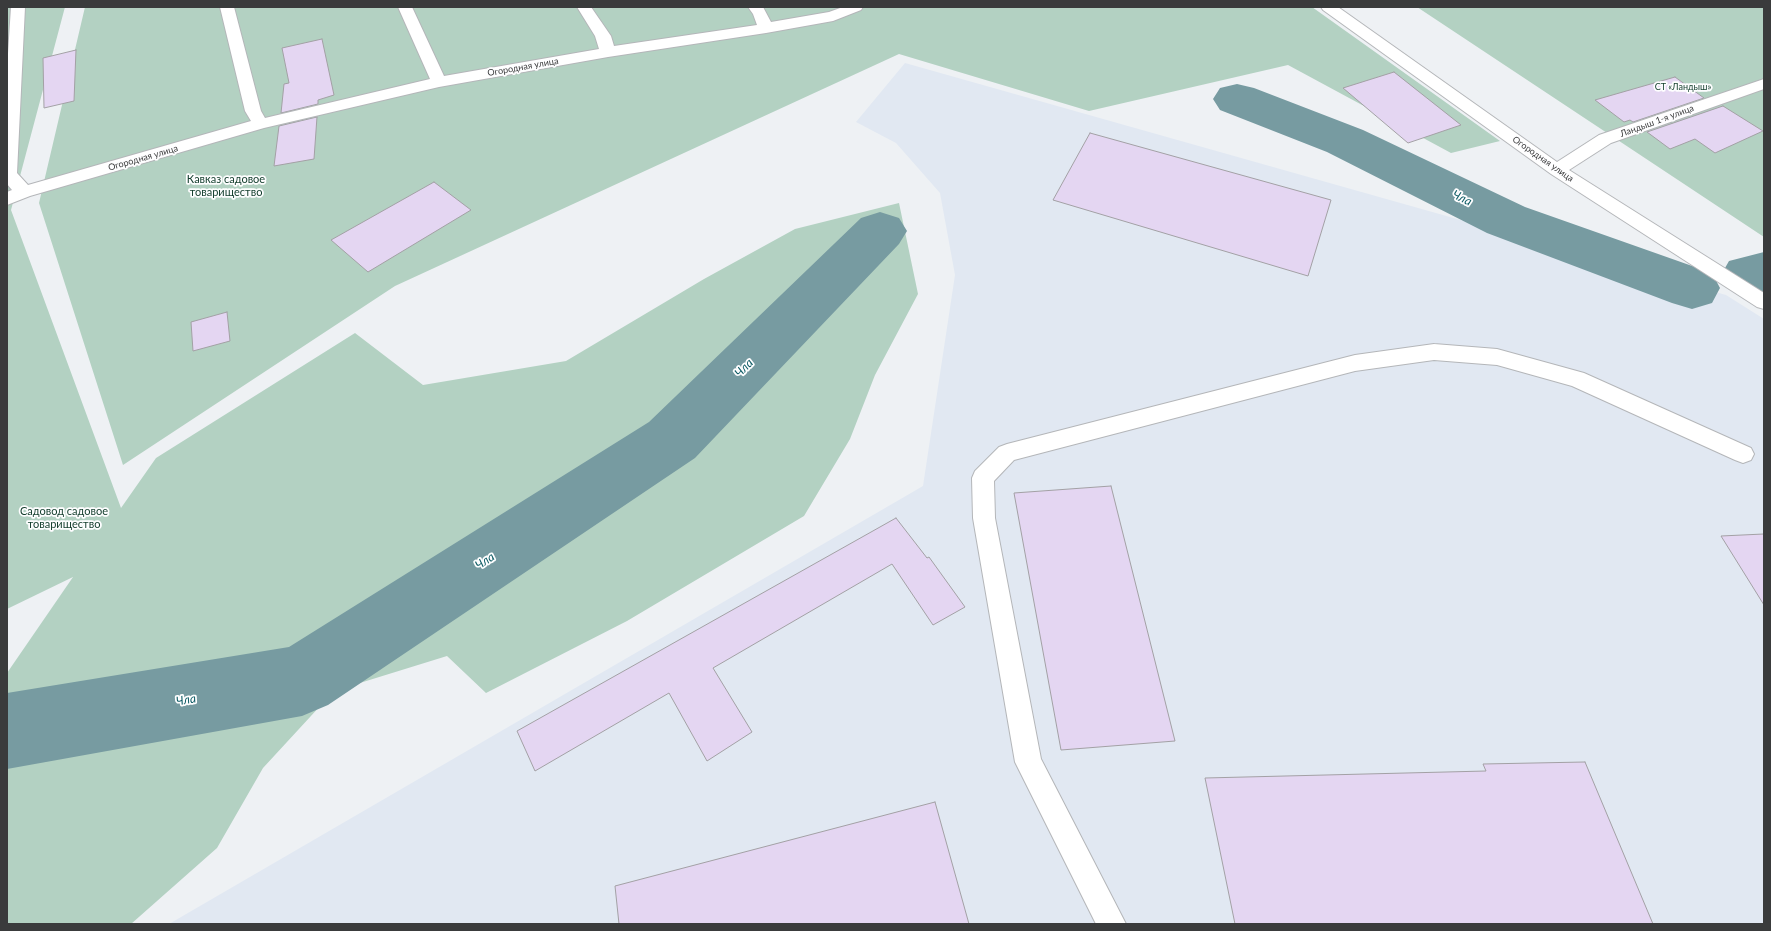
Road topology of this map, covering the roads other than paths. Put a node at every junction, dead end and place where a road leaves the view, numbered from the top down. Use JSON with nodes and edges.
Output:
{"nodes":[{"id":1,"x":18,"y":7,"type":"edge"},
{"id":2,"x":227,"y":7,"type":"edge"},
{"id":3,"x":406,"y":7,"type":"edge"},
{"id":4,"x":584,"y":7,"type":"edge"},
{"id":5,"x":755,"y":7,"type":"edge"},
{"id":6,"x":856,"y":7,"type":"edge"},
{"id":7,"x":1328,"y":7,"type":"edge"},
{"id":8,"x":766,"y":28,"type":"junction"},
{"id":9,"x":12,"y":39,"type":"edge"},
{"id":10,"x":608,"y":52,"type":"junction"},
{"id":11,"x":439,"y":82,"type":"junction"},
{"id":12,"x":1764,"y":84,"type":"edge"},
{"id":13,"x":262,"y":124,"type":"junction"},
{"id":14,"x":1557,"y":170,"type":"junction"},
{"id":15,"x":24,"y":192,"type":"junction"},
{"id":16,"x":7,"y":199,"type":"edge"},
{"id":17,"x":1764,"y":302,"type":"edge"},
{"id":18,"x":1743,"y":454,"type":"dead end"},
{"id":19,"x":1111,"y":924,"type":"edge"}],
"edges":[{"from":1,"to":9,"type":"street"},
{"from":2,"to":13,"type":"street"},
{"from":3,"to":11,"type":"street"},
{"from":4,"to":10,"type":"street"},
{"from":5,"to":8,"type":"street"},
{"from":6,"to":8,"type":"street","name":"Огородная улица"},
{"from":7,"to":14,"type":"street","name":"Огородная улица"},
{"from":8,"to":10,"type":"street","name":"Огородная улица"},
{"from":9,"to":15,"type":"street"},
{"from":10,"to":11,"type":"street","name":"Огородная улица"},
{"from":11,"to":13,"type":"street","name":"Огородная улица"},
{"from":12,"to":14,"type":"street","name":"Ландыш 1-я улица"},
{"from":13,"to":15,"type":"street","name":"Огородная улица"},
{"from":14,"to":17,"type":"street","name":"Огородная улица"},
{"from":15,"to":16,"type":"street","name":"Огородная улица"},
{"from":18,"to":19,"type":"street"}]}
